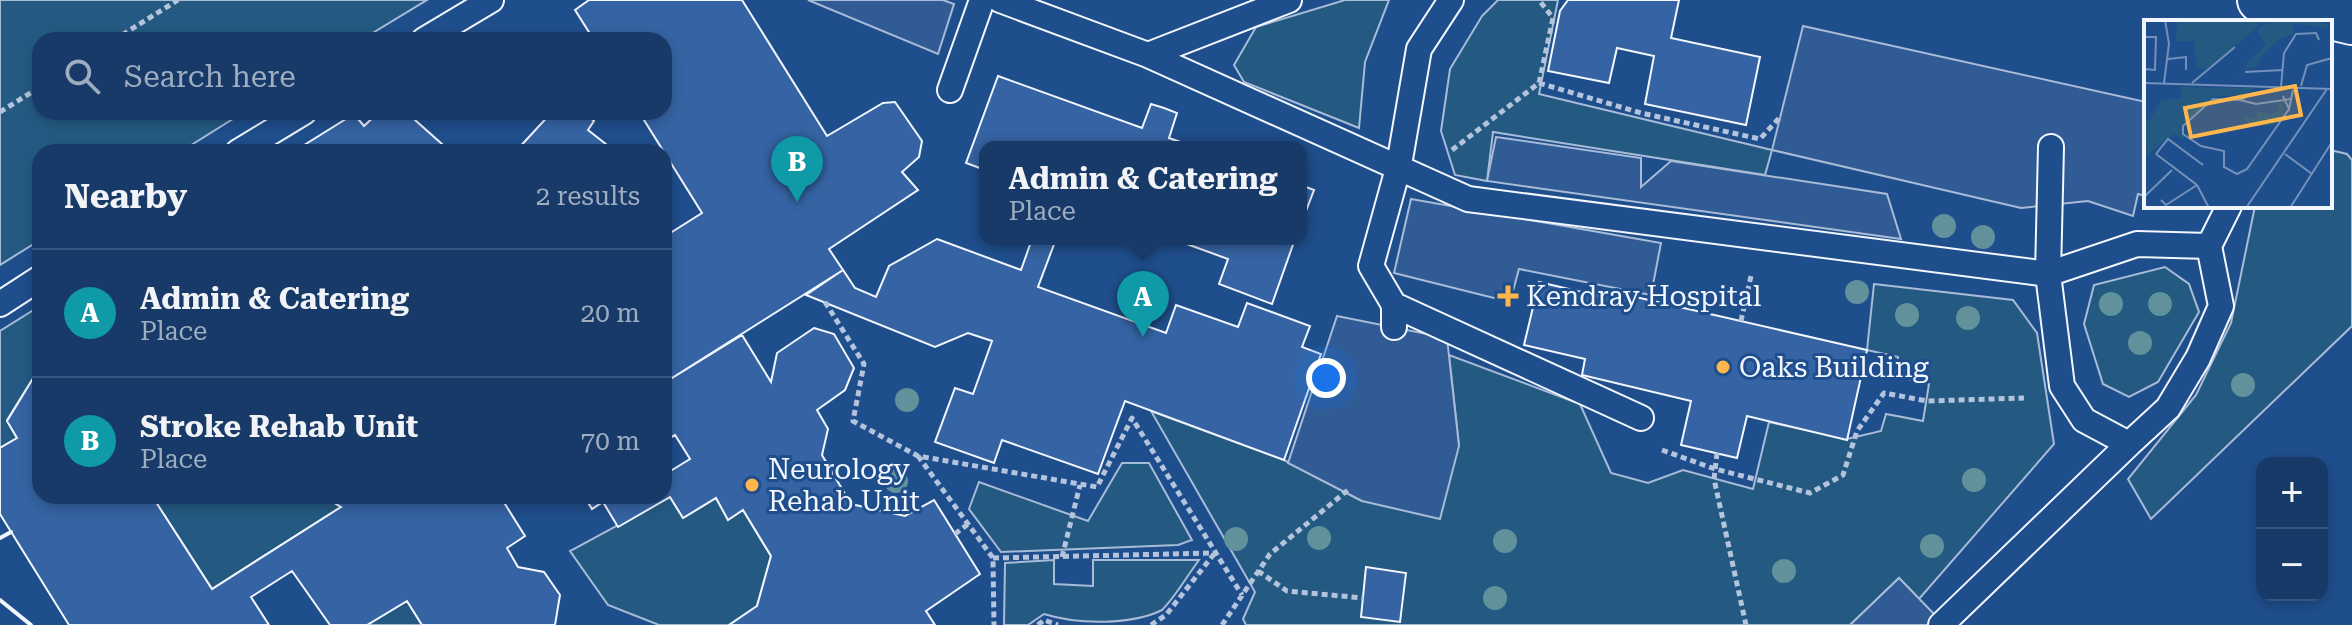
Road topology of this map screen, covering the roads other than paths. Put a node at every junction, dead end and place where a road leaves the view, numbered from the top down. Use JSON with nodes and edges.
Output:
{"nodes":[{"id":1,"x":491,"y":0,"type":"edge"},
{"id":2,"x":982,"y":0,"type":"edge"},
{"id":3,"x":1000,"y":0,"type":"edge"},
{"id":4,"x":1289,"y":0,"type":"edge"},
{"id":5,"x":1451,"y":0,"type":"edge"},
{"id":6,"x":2260,"y":0,"type":"edge"},
{"id":7,"x":2303,"y":16,"type":"edge"},
{"id":8,"x":2352,"y":22,"type":"edge"},
{"id":9,"x":437,"y":32,"type":"edge"},
{"id":10,"x":1148,"y":55,"type":"junction"},
{"id":11,"x":950,"y":90,"type":"dead end"},
{"id":12,"x":291,"y":120,"type":"edge"},
{"id":13,"x":251,"y":144,"type":"edge"},
{"id":14,"x":2051,"y":147,"type":"dead end"},
{"id":15,"x":1399,"y":165,"type":"junction"},
{"id":16,"x":2228,"y":208,"type":"edge"},
{"id":17,"x":2209,"y":246,"type":"junction"},
{"id":18,"x":2048,"y":274,"type":"junction"},
{"id":19,"x":32,"y":283,"type":"edge"},
{"id":20,"x":0,"y":304,"type":"edge"},
{"id":21,"x":1641,"y":418,"type":"road end"},
{"id":22,"x":2129,"y":444,"type":"junction"},
{"id":23,"x":1941,"y":625,"type":"edge"}],
"edges":[{"from":1,"to":9,"type":"lane"},
{"from":2,"to":11,"type":"lane"},
{"from":3,"to":10,"type":"lane"},
{"from":4,"to":10,"type":"lane"},
{"from":5,"to":15,"type":"lane"},
{"from":6,"to":7,"type":"highway"},
{"from":7,"to":8,"type":"highway"},
{"from":10,"to":15,"type":"lane"},
{"from":12,"to":13,"type":"lane"},
{"from":14,"to":18,"type":"lane"},
{"from":15,"to":18,"type":"lane"},
{"from":15,"to":21,"type":"lane"},
{"from":16,"to":17,"type":"lane"},
{"from":17,"to":18,"type":"lane"},
{"from":17,"to":22,"type":"lane"},
{"from":18,"to":22,"type":"lane"},
{"from":19,"to":20,"type":"lane"},
{"from":22,"to":23,"type":"lane"}]}
